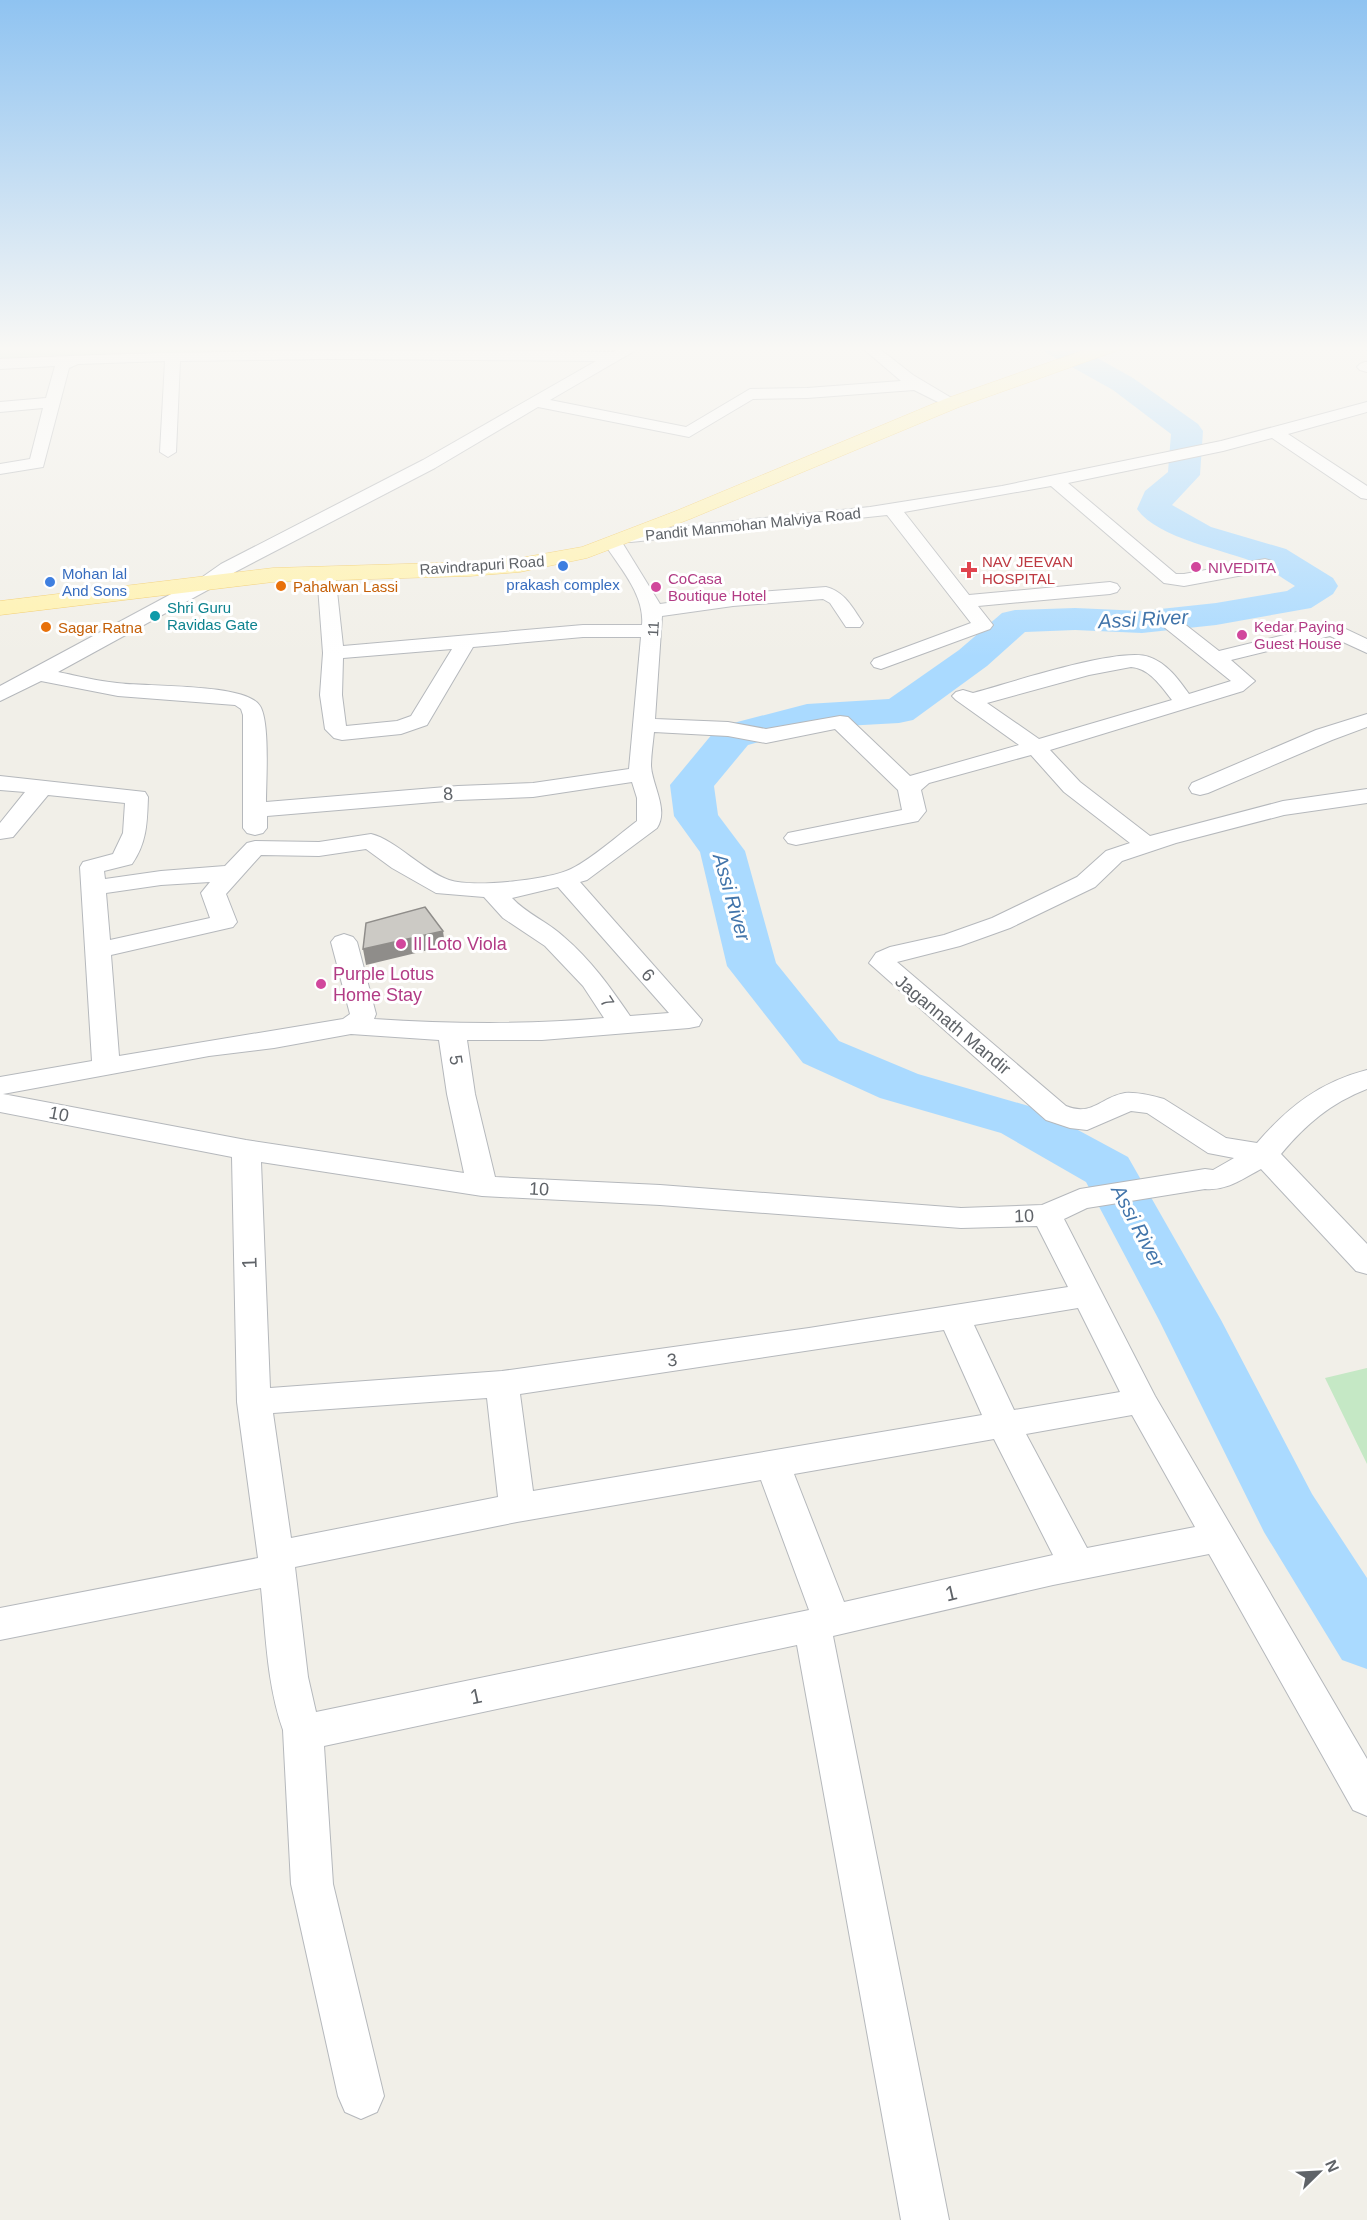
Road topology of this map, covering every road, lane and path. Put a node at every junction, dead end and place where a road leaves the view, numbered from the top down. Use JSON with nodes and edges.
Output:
{"nodes":[{"id":1,"x":41,"y":450,"type":"edge"},
{"id":2,"x":454,"y":450,"type":"edge"},
{"id":3,"x":799,"y":450,"type":"edge"},
{"id":4,"x":840,"y":450,"type":"edge"},
{"id":5,"x":1207,"y":450,"type":"edge"},
{"id":6,"x":1300,"y":450,"type":"edge"},
{"id":7,"x":0,"y":469,"type":"edge"},
{"id":8,"x":1054,"y":480,"type":"junction"},
{"id":9,"x":1367,"y":494,"type":"edge"},
{"id":10,"x":892,"y":508,"type":"junction"},
{"id":11,"x":622,"y":540,"type":"junction"},
{"id":12,"x":1265,"y":565,"type":"dead end"},
{"id":13,"x":228,"y":568,"type":"junction"},
{"id":14,"x":326,"y":573,"type":"junction"},
{"id":15,"x":208,"y":582,"type":"junction"},
{"id":16,"x":1110,"y":588,"type":"dead end"},
{"id":17,"x":0,"y":595,"type":"edge"},
{"id":18,"x":964,"y":601,"type":"junction"},
{"id":19,"x":0,"y":608,"type":"edge"},
{"id":20,"x":1166,"y":619,"type":"dead end"},
{"id":21,"x":653,"y":621,"type":"junction"},
{"id":22,"x":853,"y":623,"type":"dead end"},
{"id":23,"x":466,"y":642,"type":"junction"},
{"id":24,"x":1367,"y":646,"type":"edge"},
{"id":25,"x":333,"y":653,"type":"junction"},
{"id":26,"x":1215,"y":658,"type":"junction"},
{"id":27,"x":881,"y":663,"type":"dead end"},
{"id":28,"x":37,"y":674,"type":"junction"},
{"id":29,"x":0,"y":695,"type":"edge"},
{"id":30,"x":1185,"y":702,"type":"junction"},
{"id":31,"x":1367,"y":720,"type":"edge"},
{"id":32,"x":643,"y":725,"type":"junction"},
{"id":33,"x":1036,"y":747,"type":"junction"},
{"id":34,"x":641,"y":774,"type":"junction"},
{"id":35,"x":0,"y":783,"type":"edge"},
{"id":36,"x":42,"y":788,"type":"junction"},
{"id":37,"x":909,"y":788,"type":"junction"},
{"id":38,"x":1200,"y":788,"type":"dead end"},
{"id":39,"x":1367,"y":796,"type":"edge"},
{"id":40,"x":255,"y":810,"type":"junction"},
{"id":41,"x":0,"y":832,"type":"edge"},
{"id":42,"x":796,"y":838,"type":"dead end"},
{"id":43,"x":1147,"y":845,"type":"junction"},
{"id":44,"x":255,"y":849,"type":"junction"},
{"id":45,"x":230,"y":873,"type":"junction"},
{"id":46,"x":563,"y":878,"type":"junction"},
{"id":47,"x":93,"y":888,"type":"junction"},
{"id":48,"x":492,"y":891,"type":"junction"},
{"id":49,"x":344,"y":942,"type":"dead end"},
{"id":50,"x":99,"y":950,"type":"junction"},
{"id":51,"x":622,"y":1025,"type":"junction"},
{"id":52,"x":351,"y":1026,"type":"junction"},
{"id":53,"x":452,"y":1032,"type":"junction"},
{"id":54,"x":106,"y":1066,"type":"junction"},
{"id":55,"x":1367,"y":1079,"type":"edge"},
{"id":56,"x":0,"y":1086,"type":"edge"},
{"id":57,"x":0,"y":1103,"type":"edge"},
{"id":58,"x":246,"y":1150,"type":"junction"},
{"id":59,"x":1264,"y":1154,"type":"junction"},
{"id":60,"x":482,"y":1186,"type":"junction"},
{"id":61,"x":1047,"y":1215,"type":"junction"},
{"id":62,"x":1367,"y":1263,"type":"edge"},
{"id":63,"x":1088,"y":1295,"type":"junction"},
{"id":64,"x":954,"y":1316,"type":"junction"},
{"id":65,"x":502,"y":1384,"type":"junction"},
{"id":66,"x":1142,"y":1401,"type":"junction"},
{"id":67,"x":254,"y":1402,"type":"junction"},
{"id":68,"x":1004,"y":1425,"type":"junction"},
{"id":69,"x":773,"y":1464,"type":"junction"},
{"id":70,"x":517,"y":1508,"type":"junction"},
{"id":71,"x":1220,"y":1537,"type":"junction"},
{"id":72,"x":277,"y":1563,"type":"junction"},
{"id":73,"x":1077,"y":1565,"type":"junction"},
{"id":74,"x":822,"y":1623,"type":"junction"},
{"id":75,"x":0,"y":1624,"type":"edge"},
{"id":76,"x":303,"y":1730,"type":"junction"},
{"id":77,"x":1367,"y":1797,"type":"edge"},
{"id":78,"x":361,"y":2096,"type":"dead end"},
{"id":79,"x":925,"y":2220,"type":"edge"}],
"edges":[{"from":1,"to":7,"type":"street"},
{"from":2,"to":13,"type":"street"},
{"from":3,"to":13,"type":"main road","name":"Ravindrapuri Road"},
{"from":4,"to":11,"type":"main road","name":"Ravindrapuri Road"},
{"from":5,"to":8,"type":"street","name":"Pandit Manmohan Malviya Road"},
{"from":6,"to":9,"type":"street"},
{"from":8,"to":10,"type":"street","name":"Pandit Manmohan Malviya Road"},
{"from":8,"to":12,"type":"street"},
{"from":10,"to":11,"type":"street","name":"Pandit Manmohan Malviya Road"},
{"from":10,"to":18,"type":"street"},
{"from":11,"to":14,"type":"main road","name":"Ravindrapuri Road"},
{"from":11,"to":21,"type":"street","name":"11"},
{"from":13,"to":15,"type":"street"},
{"from":13,"to":17,"type":"main road","name":"Ravindrapuri Road"},
{"from":14,"to":15,"type":"main road","name":"Ravindrapuri Road"},
{"from":14,"to":25,"type":"street"},
{"from":15,"to":19,"type":"main road"},
{"from":15,"to":28,"type":"street"},
{"from":16,"to":18,"type":"street"},
{"from":18,"to":27,"type":"street"},
{"from":20,"to":26,"type":"street"},
{"from":21,"to":22,"type":"street"},
{"from":21,"to":23,"type":"street"},
{"from":21,"to":32,"type":"street","name":"11"},
{"from":23,"to":25,"type":"street"},
{"from":23,"to":25,"type":"street"},
{"from":24,"to":26,"type":"street"},
{"from":26,"to":30,"type":"street"},
{"from":28,"to":29,"type":"street"},
{"from":28,"to":40,"type":"street"},
{"from":30,"to":33,"type":"street"},
{"from":30,"to":33,"type":"street"},
{"from":31,"to":38,"type":"street"},
{"from":32,"to":34,"type":"street","name":"11"},
{"from":32,"to":37,"type":"street"},
{"from":33,"to":37,"type":"street"},
{"from":33,"to":43,"type":"street"},
{"from":34,"to":40,"type":"street","name":"8"},
{"from":34,"to":46,"type":"street","name":"11"},
{"from":35,"to":36,"type":"street"},
{"from":36,"to":41,"type":"street"},
{"from":36,"to":47,"type":"street"},
{"from":37,"to":42,"type":"street"},
{"from":39,"to":43,"type":"street","name":"Jagannath Mandir"},
{"from":40,"to":44,"type":"street"},
{"from":43,"to":59,"type":"street","name":"Jagannath Mandir"},
{"from":44,"to":45,"type":"street"},
{"from":44,"to":48,"type":"street"},
{"from":45,"to":47,"type":"street"},
{"from":45,"to":50,"type":"street"},
{"from":46,"to":48,"type":"street"},
{"from":46,"to":51,"type":"street","name":"6"},
{"from":47,"to":50,"type":"street"},
{"from":48,"to":51,"type":"street","name":"7"},
{"from":49,"to":52,"type":"street"},
{"from":50,"to":54,"type":"street"},
{"from":51,"to":53,"type":"street","name":"7"},
{"from":52,"to":53,"type":"street","name":"5"},
{"from":52,"to":54,"type":"street","name":"5"},
{"from":53,"to":60,"type":"street","name":"5"},
{"from":54,"to":56,"type":"street","name":"5"},
{"from":55,"to":59,"type":"street","name":"10"},
{"from":57,"to":58,"type":"street","name":"10"},
{"from":58,"to":60,"type":"street","name":"10"},
{"from":58,"to":67,"type":"street","name":"1"},
{"from":59,"to":61,"type":"street","name":"10"},
{"from":59,"to":62,"type":"street"},
{"from":60,"to":61,"type":"street","name":"10"},
{"from":61,"to":63,"type":"street"},
{"from":63,"to":64,"type":"street","name":"3"},
{"from":63,"to":66,"type":"street"},
{"from":64,"to":65,"type":"street","name":"3"},
{"from":64,"to":68,"type":"street"},
{"from":65,"to":67,"type":"street","name":"3"},
{"from":65,"to":70,"type":"street"},
{"from":66,"to":68,"type":"street"},
{"from":66,"to":71,"type":"street"},
{"from":67,"to":72,"type":"street","name":"1"},
{"from":68,"to":69,"type":"street"},
{"from":68,"to":73,"type":"street"},
{"from":69,"to":70,"type":"street"},
{"from":69,"to":74,"type":"street"},
{"from":70,"to":72,"type":"street"},
{"from":71,"to":73,"type":"street","name":"1"},
{"from":71,"to":77,"type":"street"},
{"from":72,"to":75,"type":"street"},
{"from":72,"to":76,"type":"street","name":"1"},
{"from":73,"to":74,"type":"street","name":"1"},
{"from":74,"to":76,"type":"street","name":"1"},
{"from":74,"to":79,"type":"street"},
{"from":76,"to":78,"type":"street"}]}
